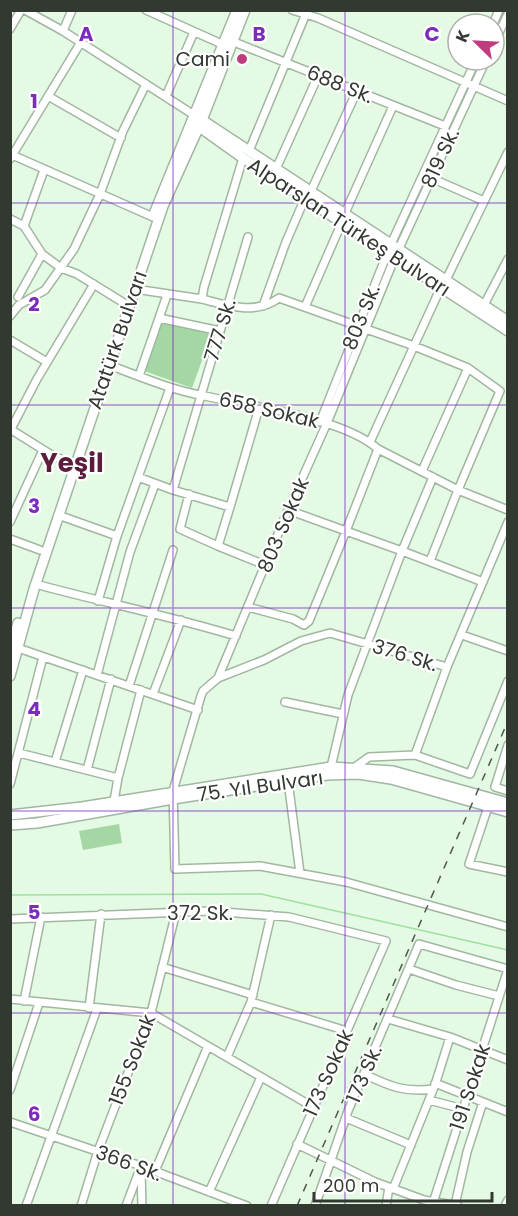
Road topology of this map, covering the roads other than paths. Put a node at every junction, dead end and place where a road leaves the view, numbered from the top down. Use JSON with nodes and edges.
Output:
{"nodes":[{"id":1,"x":21,"y":10,"type":"edge"},
{"id":2,"x":25,"y":10,"type":"edge"},
{"id":3,"x":72,"y":10,"type":"edge"},
{"id":4,"x":237,"y":10,"type":"edge"},
{"id":5,"x":245,"y":10,"type":"edge"},
{"id":6,"x":292,"y":10,"type":"edge"},
{"id":7,"x":322,"y":10,"type":"edge"},
{"id":8,"x":148,"y":11,"type":"edge"},
{"id":9,"x":40,"y":14,"type":"edge"},
{"id":10,"x":305,"y":16,"type":"junction"},
{"id":11,"x":318,"y":18,"type":"junction"},
{"id":12,"x":10,"y":28,"type":"edge"},
{"id":13,"x":63,"y":31,"type":"junction"},
{"id":14,"x":194,"y":32,"type":"junction"},
{"id":15,"x":81,"y":42,"type":"junction"},
{"id":16,"x":234,"y":42,"type":"junction"},
{"id":17,"x":224,"y":45,"type":"junction"},
{"id":18,"x":286,"y":63,"type":"junction"},
{"id":19,"x":470,"y":72,"type":"edge"},
{"id":20,"x":481,"y":72,"type":"edge"},
{"id":21,"x":318,"y":76,"type":"junction"},
{"id":22,"x":465,"y":83,"type":"junction"},
{"id":23,"x":146,"y":84,"type":"junction"},
{"id":24,"x":474,"y":87,"type":"junction"},
{"id":25,"x":357,"y":91,"type":"junction"},
{"id":26,"x":48,"y":96,"type":"junction"},
{"id":27,"x":166,"y":96,"type":"junction"},
{"id":28,"x":507,"y":101,"type":"edge"},
{"id":29,"x":393,"y":106,"type":"junction"},
{"id":30,"x":197,"y":121,"type":"junction"},
{"id":31,"x":445,"y":126,"type":"junction"},
{"id":32,"x":121,"y":138,"type":"junction"},
{"id":33,"x":507,"y":152,"type":"edge"},
{"id":34,"x":246,"y":154,"type":"junction"},
{"id":35,"x":11,"y":156,"type":"edge"},
{"id":36,"x":276,"y":169,"type":"junction"},
{"id":37,"x":44,"y":170,"type":"junction"},
{"id":38,"x":430,"y":178,"type":"junction"},
{"id":39,"x":100,"y":194,"type":"junction"},
{"id":40,"x":308,"y":195,"type":"junction"},
{"id":41,"x":484,"y":201,"type":"junction"},
{"id":42,"x":160,"y":205,"type":"junction"},
{"id":43,"x":153,"y":217,"type":"junction"},
{"id":44,"x":344,"y":218,"type":"junction"},
{"id":45,"x":10,"y":219,"type":"edge"},
{"id":46,"x":24,"y":226,"type":"junction"},
{"id":47,"x":248,"y":237,"type":"dead end"},
{"id":48,"x":148,"y":239,"type":"junction"},
{"id":49,"x":393,"y":250,"type":"junction"},
{"id":50,"x":42,"y":254,"type":"junction"},
{"id":51,"x":507,"y":259,"type":"edge"},
{"id":52,"x":61,"y":268,"type":"junction"},
{"id":53,"x":94,"y":284,"type":"junction"},
{"id":54,"x":444,"y":284,"type":"junction"},
{"id":55,"x":135,"y":289,"type":"junction"},
{"id":56,"x":10,"y":292,"type":"edge"},
{"id":57,"x":167,"y":295,"type":"junction"},
{"id":58,"x":18,"y":297,"type":"junction"},
{"id":59,"x":202,"y":299,"type":"junction"},
{"id":60,"x":25,"y":301,"type":"junction"},
{"id":61,"x":124,"y":303,"type":"junction"},
{"id":62,"x":484,"y":305,"type":"junction"},
{"id":63,"x":228,"y":306,"type":"junction"},
{"id":64,"x":263,"y":306,"type":"junction"},
{"id":65,"x":305,"y":307,"type":"junction"},
{"id":66,"x":10,"y":316,"type":"edge"},
{"id":67,"x":159,"y":318,"type":"junction"},
{"id":68,"x":507,"y":321,"type":"edge"},
{"id":69,"x":357,"y":325,"type":"junction"},
{"id":70,"x":366,"y":328,"type":"junction"},
{"id":71,"x":220,"y":331,"type":"junction"},
{"id":72,"x":507,"y":331,"type":"edge"},
{"id":73,"x":10,"y":340,"type":"edge"},
{"id":74,"x":414,"y":346,"type":"junction"},
{"id":75,"x":47,"y":362,"type":"junction"},
{"id":76,"x":109,"y":365,"type":"junction"},
{"id":77,"x":468,"y":368,"type":"junction"},
{"id":78,"x":139,"y":376,"type":"junction"},
{"id":79,"x":170,"y":388,"type":"junction"},
{"id":80,"x":504,"y":393,"type":"edge"},
{"id":81,"x":200,"y":395,"type":"junction"},
{"id":82,"x":260,"y":408,"type":"junction"},
{"id":83,"x":323,"y":422,"type":"junction"},
{"id":84,"x":11,"y":429,"type":"edge"},
{"id":85,"x":370,"y":442,"type":"junction"},
{"id":86,"x":378,"y":449,"type":"junction"},
{"id":87,"x":43,"y":450,"type":"junction"},
{"id":88,"x":69,"y":463,"type":"junction"},
{"id":89,"x":422,"y":471,"type":"junction"},
{"id":90,"x":138,"y":477,"type":"junction"},
{"id":91,"x":433,"y":477,"type":"junction"},
{"id":92,"x":155,"y":483,"type":"junction"},
{"id":93,"x":173,"y":490,"type":"junction"},
{"id":94,"x":458,"y":490,"type":"junction"},
{"id":95,"x":189,"y":495,"type":"junction"},
{"id":96,"x":230,"y":507,"type":"junction"},
{"id":97,"x":288,"y":510,"type":"junction"},
{"id":98,"x":507,"y":510,"type":"edge"},
{"id":99,"x":58,"y":515,"type":"junction"},
{"id":100,"x":10,"y":522,"type":"edge"},
{"id":101,"x":507,"y":522,"type":"edge"},
{"id":102,"x":346,"y":531,"type":"junction"},
{"id":103,"x":117,"y":536,"type":"junction"},
{"id":104,"x":10,"y":539,"type":"edge"},
{"id":105,"x":218,"y":546,"type":"junction"},
{"id":106,"x":40,"y":550,"type":"junction"},
{"id":107,"x":172,"y":550,"type":"dead end"},
{"id":108,"x":402,"y":551,"type":"junction"},
{"id":109,"x":430,"y":561,"type":"junction"},
{"id":110,"x":266,"y":565,"type":"junction"},
{"id":111,"x":483,"y":582,"type":"junction"},
{"id":112,"x":35,"y":584,"type":"junction"},
{"id":113,"x":98,"y":601,"type":"junction"},
{"id":114,"x":117,"y":606,"type":"junction"},
{"id":115,"x":248,"y":607,"type":"junction"},
{"id":116,"x":152,"y":614,"type":"junction"},
{"id":117,"x":181,"y":620,"type":"junction"},
{"id":118,"x":12,"y":635,"type":"edge"},
{"id":119,"x":462,"y":635,"type":"junction"},
{"id":120,"x":236,"y":636,"type":"junction"},
{"id":121,"x":367,"y":644,"type":"junction"},
{"id":122,"x":14,"y":649,"type":"edge"},
{"id":123,"x":507,"y":651,"type":"edge"},
{"id":124,"x":43,"y":657,"type":"junction"},
{"id":125,"x":447,"y":667,"type":"junction"},
{"id":126,"x":83,"y":670,"type":"junction"},
{"id":127,"x":97,"y":675,"type":"junction"},
{"id":128,"x":10,"y":676,"type":"edge"},
{"id":129,"x":218,"y":678,"type":"junction"},
{"id":130,"x":111,"y":680,"type":"junction"},
{"id":131,"x":507,"y":681,"type":"edge"},
{"id":132,"x":129,"y":686,"type":"junction"},
{"id":133,"x":141,"y":690,"type":"junction"},
{"id":134,"x":153,"y":694,"type":"junction"},
{"id":135,"x":285,"y":702,"type":"dead end"},
{"id":136,"x":198,"y":710,"type":"junction"},
{"id":137,"x":343,"y":714,"type":"junction"},
{"id":138,"x":507,"y":746,"type":"edge"},
{"id":139,"x":19,"y":753,"type":"junction"},
{"id":140,"x":415,"y":755,"type":"junction"},
{"id":141,"x":56,"y":762,"type":"junction"},
{"id":142,"x":331,"y":766,"type":"junction"},
{"id":143,"x":355,"y":767,"type":"junction"},
{"id":144,"x":87,"y":770,"type":"junction"},
{"id":145,"x":118,"y":778,"type":"junction"},
{"id":146,"x":288,"y":781,"type":"junction"},
{"id":147,"x":10,"y":784,"type":"edge"},
{"id":148,"x":507,"y":791,"type":"edge"},
{"id":149,"x":173,"y":795,"type":"junction"},
{"id":150,"x":114,"y":801,"type":"junction"},
{"id":151,"x":507,"y":803,"type":"edge"},
{"id":152,"x":489,"y":807,"type":"junction"},
{"id":153,"x":507,"y":812,"type":"edge"},
{"id":154,"x":10,"y":815,"type":"edge"},
{"id":155,"x":10,"y":825,"type":"edge"},
{"id":156,"x":507,"y":872,"type":"edge"},
{"id":157,"x":300,"y":873,"type":"junction"},
{"id":158,"x":176,"y":912,"type":"junction"},
{"id":159,"x":101,"y":914,"type":"junction"},
{"id":160,"x":271,"y":915,"type":"junction"},
{"id":161,"x":41,"y":917,"type":"junction"},
{"id":162,"x":10,"y":919,"type":"edge"},
{"id":163,"x":507,"y":927,"type":"edge"},
{"id":164,"x":386,"y":941,"type":"joint"},
{"id":165,"x":162,"y":967,"type":"junction"},
{"id":166,"x":409,"y":969,"type":"junction"},
{"id":167,"x":507,"y":969,"type":"edge"},
{"id":168,"x":499,"y":996,"type":"junction"},
{"id":169,"x":252,"y":998,"type":"junction"},
{"id":170,"x":10,"y":999,"type":"edge"},
{"id":171,"x":24,"y":1001,"type":"junction"},
{"id":172,"x":39,"y":1003,"type":"junction"},
{"id":173,"x":93,"y":1009,"type":"junction"},
{"id":174,"x":151,"y":1013,"type":"junction"},
{"id":175,"x":388,"y":1019,"type":"junction"},
{"id":176,"x":347,"y":1031,"type":"junction"},
{"id":177,"x":450,"y":1037,"type":"junction"},
{"id":178,"x":208,"y":1046,"type":"junction"},
{"id":179,"x":482,"y":1049,"type":"junction"},
{"id":180,"x":227,"y":1058,"type":"junction"},
{"id":181,"x":507,"y":1060,"type":"edge"},
{"id":182,"x":364,"y":1074,"type":"junction"},
{"id":183,"x":261,"y":1077,"type":"junction"},
{"id":184,"x":434,"y":1086,"type":"junction"},
{"id":185,"x":10,"y":1090,"type":"edge"},
{"id":186,"x":466,"y":1095,"type":"junction"},
{"id":187,"x":429,"y":1100,"type":"junction"},
{"id":188,"x":483,"y":1102,"type":"junction"},
{"id":189,"x":314,"y":1107,"type":"junction"},
{"id":190,"x":463,"y":1108,"type":"junction"},
{"id":191,"x":507,"y":1112,"type":"edge"},
{"id":192,"x":346,"y":1118,"type":"junction"},
{"id":193,"x":10,"y":1122,"type":"edge"},
{"id":194,"x":52,"y":1136,"type":"junction"},
{"id":195,"x":297,"y":1144,"type":"junction"},
{"id":196,"x":411,"y":1145,"type":"junction"},
{"id":197,"x":98,"y":1151,"type":"junction"},
{"id":198,"x":331,"y":1161,"type":"junction"},
{"id":199,"x":141,"y":1166,"type":"junction"},
{"id":200,"x":155,"y":1171,"type":"junction"},
{"id":201,"x":391,"y":1188,"type":"junction"},
{"id":202,"x":210,"y":1192,"type":"junction"},
{"id":203,"x":507,"y":1200,"type":"edge"},
{"id":204,"x":432,"y":1203,"type":"edge"},
{"id":205,"x":457,"y":1205,"type":"edge"},
{"id":206,"x":26,"y":1206,"type":"edge"},
{"id":207,"x":81,"y":1206,"type":"edge"},
{"id":208,"x":126,"y":1206,"type":"edge"},
{"id":209,"x":142,"y":1206,"type":"edge"},
{"id":210,"x":247,"y":1206,"type":"edge"},
{"id":211,"x":270,"y":1206,"type":"edge"},
{"id":212,"x":315,"y":1206,"type":"edge"},
{"id":213,"x":386,"y":1206,"type":"edge"},
{"id":214,"x":505,"y":1206,"type":"edge"}],
"edges":[{"from":1,"to":12,"type":"street"},
{"from":2,"to":9,"type":"street"},
{"from":3,"to":13,"type":"street"},
{"from":4,"to":17,"type":"main road","name":"Atatürk Bulvarı"},
{"from":5,"to":16,"type":"main road","name":"Atatürk Bulvarı"},
{"from":6,"to":10,"type":"street"},
{"from":7,"to":11,"type":"street"},
{"from":8,"to":14,"type":"street"},
{"from":9,"to":13,"type":"street"},
{"from":10,"to":11,"type":"street"},
{"from":10,"to":18,"type":"street"},
{"from":11,"to":22,"type":"street"},
{"from":13,"to":15,"type":"street"},
{"from":14,"to":17,"type":"street"},
{"from":14,"to":27,"type":"street"},
{"from":15,"to":23,"type":"street"},
{"from":15,"to":26,"type":"street"},
{"from":16,"to":18,"type":"street","name":"688 Sk."},
{"from":16,"to":30,"type":"main road","name":"Atatürk Bulvarı"},
{"from":17,"to":30,"type":"main road","name":"Atatürk Bulvarı"},
{"from":18,"to":21,"type":"street","name":"688 Sk."},
{"from":18,"to":34,"type":"street"},
{"from":19,"to":22,"type":"street"},
{"from":20,"to":24,"type":"street","name":"819 Sk."},
{"from":21,"to":25,"type":"street","name":"688 Sk."},
{"from":21,"to":36,"type":"street"},
{"from":22,"to":24,"type":"street"},
{"from":22,"to":31,"type":"street","name":"803 Sk."},
{"from":23,"to":27,"type":"street"},
{"from":23,"to":32,"type":"street"},
{"from":24,"to":28,"type":"street"},
{"from":24,"to":38,"type":"street","name":"819 Sk."},
{"from":25,"to":29,"type":"street","name":"688 Sk."},
{"from":25,"to":40,"type":"street"},
{"from":26,"to":32,"type":"street"},
{"from":26,"to":35,"type":"street"},
{"from":27,"to":30,"type":"street"},
{"from":29,"to":31,"type":"street","name":"688 Sk."},
{"from":29,"to":44,"type":"street"},
{"from":30,"to":34,"type":"main road","name":"Alparslan Türkeş Bulvarı"},
{"from":30,"to":42,"type":"main road","name":"Atatürk Bulvarı"},
{"from":31,"to":49,"type":"street","name":"803 Sk."},
{"from":32,"to":39,"type":"street"},
{"from":33,"to":41,"type":"street"},
{"from":34,"to":36,"type":"main road","name":"Alparslan Türkeş Bulvarı"},
{"from":34,"to":40,"type":"main road","name":"Alparslan Türkeş Bulvarı"},
{"from":34,"to":59,"type":"street"},
{"from":35,"to":37,"type":"street"},
{"from":36,"to":40,"type":"main road","name":"Alparslan Türkeş Bulvarı"},
{"from":37,"to":39,"type":"street"},
{"from":37,"to":46,"type":"street"},
{"from":38,"to":41,"type":"street"},
{"from":38,"to":49,"type":"street","name":"819 Sk."},
{"from":39,"to":43,"type":"street"},
{"from":39,"to":52,"type":"street"},
{"from":40,"to":44,"type":"main road","name":"Alparslan Türkeş Bulvarı"},
{"from":40,"to":64,"type":"street"},
{"from":41,"to":54,"type":"street"},
{"from":42,"to":43,"type":"main road","name":"Atatürk Bulvarı"},
{"from":42,"to":48,"type":"main road","name":"Atatürk Bulvarı"},
{"from":43,"to":48,"type":"main road","name":"Atatürk Bulvarı"},
{"from":44,"to":49,"type":"main road","name":"Alparslan Türkeş Bulvarı"},
{"from":44,"to":65,"type":"street"},
{"from":45,"to":46,"type":"street"},
{"from":46,"to":50,"type":"street"},
{"from":47,"to":63,"type":"street","name":"777 Sk."},
{"from":48,"to":55,"type":"main road","name":"Atatürk Bulvarı"},
{"from":48,"to":61,"type":"main road","name":"Atatürk Bulvarı"},
{"from":49,"to":54,"type":"main road","name":"Alparslan Türkeş Bulvarı"},
{"from":49,"to":69,"type":"street","name":"803 Sk."},
{"from":49,"to":70,"type":"street","name":"803 Sokak"},
{"from":50,"to":52,"type":"street"},
{"from":50,"to":58,"type":"street"},
{"from":51,"to":62,"type":"street"},
{"from":52,"to":53,"type":"street"},
{"from":52,"to":60,"type":"street"},
{"from":53,"to":61,"type":"street"},
{"from":53,"to":75,"type":"street"},
{"from":54,"to":62,"type":"main road","name":"Alparslan Türkeş Bulvarı"},
{"from":54,"to":72,"type":"main road","name":"Alparslan Türkeş Bulvarı"},
{"from":54,"to":74,"type":"street"},
{"from":55,"to":57,"type":"street"},
{"from":55,"to":76,"type":"main road","name":"Atatürk Bulvarı"},
{"from":56,"to":58,"type":"street"},
{"from":57,"to":59,"type":"street"},
{"from":57,"to":67,"type":"street"},
{"from":58,"to":60,"type":"street"},
{"from":59,"to":63,"type":"street"},
{"from":60,"to":66,"type":"street"},
{"from":61,"to":88,"type":"main road","name":"Atatürk Bulvarı"},
{"from":62,"to":68,"type":"main road","name":"Alparslan Türkeş Bulvarı"},
{"from":63,"to":64,"type":"street"},
{"from":63,"to":71,"type":"street","name":"777 Sk."},
{"from":64,"to":65,"type":"street"},
{"from":65,"to":69,"type":"street"},
{"from":67,"to":71,"type":"street"},
{"from":67,"to":78,"type":"street"},
{"from":69,"to":70,"type":"street"},
{"from":69,"to":83,"type":"street","name":"803 Sk."},
{"from":70,"to":74,"type":"street"},
{"from":70,"to":83,"type":"street","name":"803 Sokak"},
{"from":71,"to":81,"type":"street","name":"777 Sk."},
{"from":73,"to":75,"type":"street"},
{"from":74,"to":77,"type":"street"},
{"from":74,"to":85,"type":"street"},
{"from":75,"to":84,"type":"street"},
{"from":76,"to":78,"type":"street","name":"658 Sokak"},
{"from":76,"to":99,"type":"main road","name":"Atatürk Bulvarı"},
{"from":77,"to":80,"type":"street"},
{"from":77,"to":89,"type":"street"},
{"from":78,"to":79,"type":"street","name":"658 Sokak"},
{"from":79,"to":81,"type":"street","name":"658 Sokak"},
{"from":79,"to":90,"type":"street"},
{"from":80,"to":94,"type":"street"},
{"from":81,"to":82,"type":"street","name":"658 Sokak"},
{"from":81,"to":93,"type":"street","name":"777 Sk."},
{"from":82,"to":83,"type":"street","name":"658 Sokak"},
{"from":82,"to":96,"type":"street"},
{"from":83,"to":85,"type":"street","name":"658 Sokak"},
{"from":83,"to":97,"type":"street","name":"803 Sokak"},
{"from":84,"to":87,"type":"street"},
{"from":85,"to":86,"type":"street","name":"658 Sokak"},
{"from":86,"to":89,"type":"street","name":"658 Sokak"},
{"from":86,"to":102,"type":"street"},
{"from":87,"to":88,"type":"street"},
{"from":87,"to":100,"type":"street"},
{"from":88,"to":106,"type":"main road","name":"Atatürk Bulvarı"},
{"from":89,"to":91,"type":"street","name":"658 Sokak"},
{"from":90,"to":92,"type":"street"},
{"from":90,"to":103,"type":"street"},
{"from":91,"to":94,"type":"street","name":"658 Sokak"},
{"from":91,"to":108,"type":"street"},
{"from":92,"to":93,"type":"street"},
{"from":92,"to":114,"type":"street"},
{"from":93,"to":95,"type":"street"},
{"from":94,"to":98,"type":"street","name":"658 Sokak"},
{"from":94,"to":109,"type":"street"},
{"from":95,"to":96,"type":"street"},
{"from":95,"to":105,"type":"street"},
{"from":96,"to":105,"type":"street"},
{"from":97,"to":102,"type":"street"},
{"from":97,"to":110,"type":"street","name":"803 Sokak"},
{"from":99,"to":103,"type":"street"},
{"from":99,"to":112,"type":"main road","name":"Atatürk Bulvarı"},
{"from":101,"to":111,"type":"street"},
{"from":102,"to":108,"type":"street"},
{"from":102,"to":115,"type":"street"},
{"from":103,"to":113,"type":"street"},
{"from":104,"to":106,"type":"street"},
{"from":105,"to":110,"type":"street"},
{"from":106,"to":118,"type":"main road","name":"Atatürk Bulvarı"},
{"from":107,"to":116,"type":"street"},
{"from":108,"to":109,"type":"street"},
{"from":108,"to":121,"type":"street"},
{"from":109,"to":111,"type":"street"},
{"from":110,"to":115,"type":"street","name":"803 Sokak"},
{"from":111,"to":119,"type":"street"},
{"from":112,"to":113,"type":"street"},
{"from":112,"to":122,"type":"main road","name":"Atatürk Bulvarı"},
{"from":113,"to":114,"type":"street"},
{"from":114,"to":116,"type":"street"},
{"from":114,"to":127,"type":"street"},
{"from":115,"to":120,"type":"street","name":"803 Sokak"},
{"from":116,"to":117,"type":"street"},
{"from":116,"to":132,"type":"street"},
{"from":117,"to":120,"type":"street"},
{"from":117,"to":134,"type":"street"},
{"from":118,"to":122,"type":"main road","name":"Atatürk Bulvarı"},
{"from":119,"to":123,"type":"street"},
{"from":119,"to":125,"type":"street"},
{"from":120,"to":129,"type":"street","name":"803 Sokak"},
{"from":121,"to":125,"type":"street","name":"376 Sk."},
{"from":121,"to":129,"type":"street","name":"376 Sk."},
{"from":121,"to":137,"type":"street"},
{"from":122,"to":124,"type":"street"},
{"from":122,"to":128,"type":"main road","name":"Atatürk Bulvarı"},
{"from":124,"to":126,"type":"street"},
{"from":124,"to":139,"type":"street"},
{"from":125,"to":140,"type":"street","name":"376 Sk."},
{"from":126,"to":127,"type":"street"},
{"from":126,"to":141,"type":"street"},
{"from":127,"to":130,"type":"street"},
{"from":129,"to":136,"type":"street","name":"803 Sokak"},
{"from":130,"to":132,"type":"street"},
{"from":130,"to":144,"type":"street"},
{"from":131,"to":140,"type":"street"},
{"from":132,"to":133,"type":"street"},
{"from":133,"to":134,"type":"street"},
{"from":133,"to":145,"type":"street"},
{"from":134,"to":136,"type":"street"},
{"from":135,"to":137,"type":"street"},
{"from":136,"to":149,"type":"street","name":"803 Sokak"},
{"from":137,"to":142,"type":"street"},
{"from":138,"to":148,"type":"street"},
{"from":139,"to":141,"type":"street"},
{"from":139,"to":147,"type":"street"},
{"from":140,"to":143,"type":"street"},
{"from":141,"to":144,"type":"street"},
{"from":142,"to":143,"type":"main road","name":"75. Yıl Bulvarı"},
{"from":142,"to":149,"type":"main road","name":"75. Yıl Bulvarı"},
{"from":143,"to":151,"type":"main road","name":"75. Yıl Bulvarı"},
{"from":144,"to":145,"type":"street"},
{"from":145,"to":150,"type":"street"},
{"from":146,"to":149,"type":"main road","name":"75. Yıl Bulvarı"},
{"from":146,"to":152,"type":"main road","name":"75. Yıl Bulvarı"},
{"from":146,"to":157,"type":"street"},
{"from":149,"to":150,"type":"main road","name":"75. Yıl Bulvarı"},
{"from":149,"to":155,"type":"main road","name":"75. Yıl Bulvarı"},
{"from":149,"to":157,"type":"street","name":"803 Sokak"},
{"from":150,"to":154,"type":"main road","name":"75. Yıl Bulvarı"},
{"from":152,"to":153,"type":"main road","name":"75. Yıl Bulvarı"},
{"from":152,"to":156,"type":"street"},
{"from":157,"to":163,"type":"street"},
{"from":158,"to":159,"type":"street","name":"372 Sk."},
{"from":158,"to":160,"type":"street","name":"372 Sk."},
{"from":158,"to":165,"type":"street","name":"155 Sokak"},
{"from":159,"to":161,"type":"street","name":"372 Sk."},
{"from":159,"to":173,"type":"street"},
{"from":160,"to":164,"type":"street","name":"372 Sk."},
{"from":160,"to":169,"type":"street"},
{"from":161,"to":162,"type":"street","name":"372 Sk."},
{"from":161,"to":171,"type":"street"},
{"from":164,"to":176,"type":"street","name":"173 Sokak"},
{"from":165,"to":169,"type":"street"},
{"from":165,"to":174,"type":"street","name":"155 Sokak"},
{"from":166,"to":167,"type":"street","name":"173 Sk."},
{"from":166,"to":168,"type":"street"},
{"from":166,"to":175,"type":"street","name":"173 Sk."},
{"from":167,"to":168,"type":"street","name":"191 Sokak"},
{"from":168,"to":179,"type":"street","name":"191 Sokak"},
{"from":169,"to":176,"type":"street"},
{"from":169,"to":180,"type":"street"},
{"from":170,"to":171,"type":"street"},
{"from":171,"to":172,"type":"street"},
{"from":172,"to":173,"type":"street"},
{"from":172,"to":185,"type":"street"},
{"from":173,"to":174,"type":"street"},
{"from":173,"to":194,"type":"street"},
{"from":174,"to":178,"type":"street"},
{"from":174,"to":197,"type":"street","name":"155 Sokak"},
{"from":175,"to":177,"type":"street"},
{"from":175,"to":182,"type":"street","name":"173 Sk."},
{"from":176,"to":189,"type":"street","name":"173 Sokak"},
{"from":177,"to":179,"type":"street"},
{"from":177,"to":184,"type":"street"},
{"from":178,"to":180,"type":"street"},
{"from":178,"to":200,"type":"street"},
{"from":179,"to":181,"type":"street"},
{"from":179,"to":186,"type":"street","name":"191 Sokak"},
{"from":180,"to":183,"type":"street"},
{"from":182,"to":184,"type":"street"},
{"from":182,"to":192,"type":"street","name":"173 Sk."},
{"from":183,"to":189,"type":"street"},
{"from":183,"to":202,"type":"street"},
{"from":184,"to":186,"type":"street"},
{"from":184,"to":187,"type":"street"},
{"from":186,"to":188,"type":"street"},
{"from":186,"to":190,"type":"street","name":"191 Sokak"},
{"from":187,"to":190,"type":"street"},
{"from":187,"to":196,"type":"street"},
{"from":188,"to":191,"type":"street"},
{"from":188,"to":205,"type":"street"},
{"from":189,"to":195,"type":"street","name":"173 Sokak"},
{"from":190,"to":204,"type":"street","name":"191 Sokak"},
{"from":192,"to":196,"type":"street"},
{"from":192,"to":198,"type":"street","name":"173 Sk."},
{"from":193,"to":194,"type":"street","name":"366 Sk."},
{"from":194,"to":197,"type":"street","name":"366 Sk."},
{"from":194,"to":206,"type":"street"},
{"from":195,"to":198,"type":"street"},
{"from":195,"to":211,"type":"street","name":"173 Sokak"},
{"from":196,"to":201,"type":"street"},
{"from":197,"to":199,"type":"street","name":"366 Sk."},
{"from":197,"to":207,"type":"street","name":"155 Sokak"},
{"from":198,"to":201,"type":"street"},
{"from":198,"to":212,"type":"street","name":"173 Sk."},
{"from":199,"to":200,"type":"street","name":"366 Sk."},
{"from":199,"to":208,"type":"street"},
{"from":199,"to":209,"type":"street"},
{"from":200,"to":202,"type":"street","name":"366 Sk."},
{"from":201,"to":204,"type":"street"},
{"from":201,"to":213,"type":"street"},
{"from":202,"to":210,"type":"street","name":"366 Sk."},
{"from":203,"to":214,"type":"street"},
{"from":204,"to":205,"type":"street"}]}
